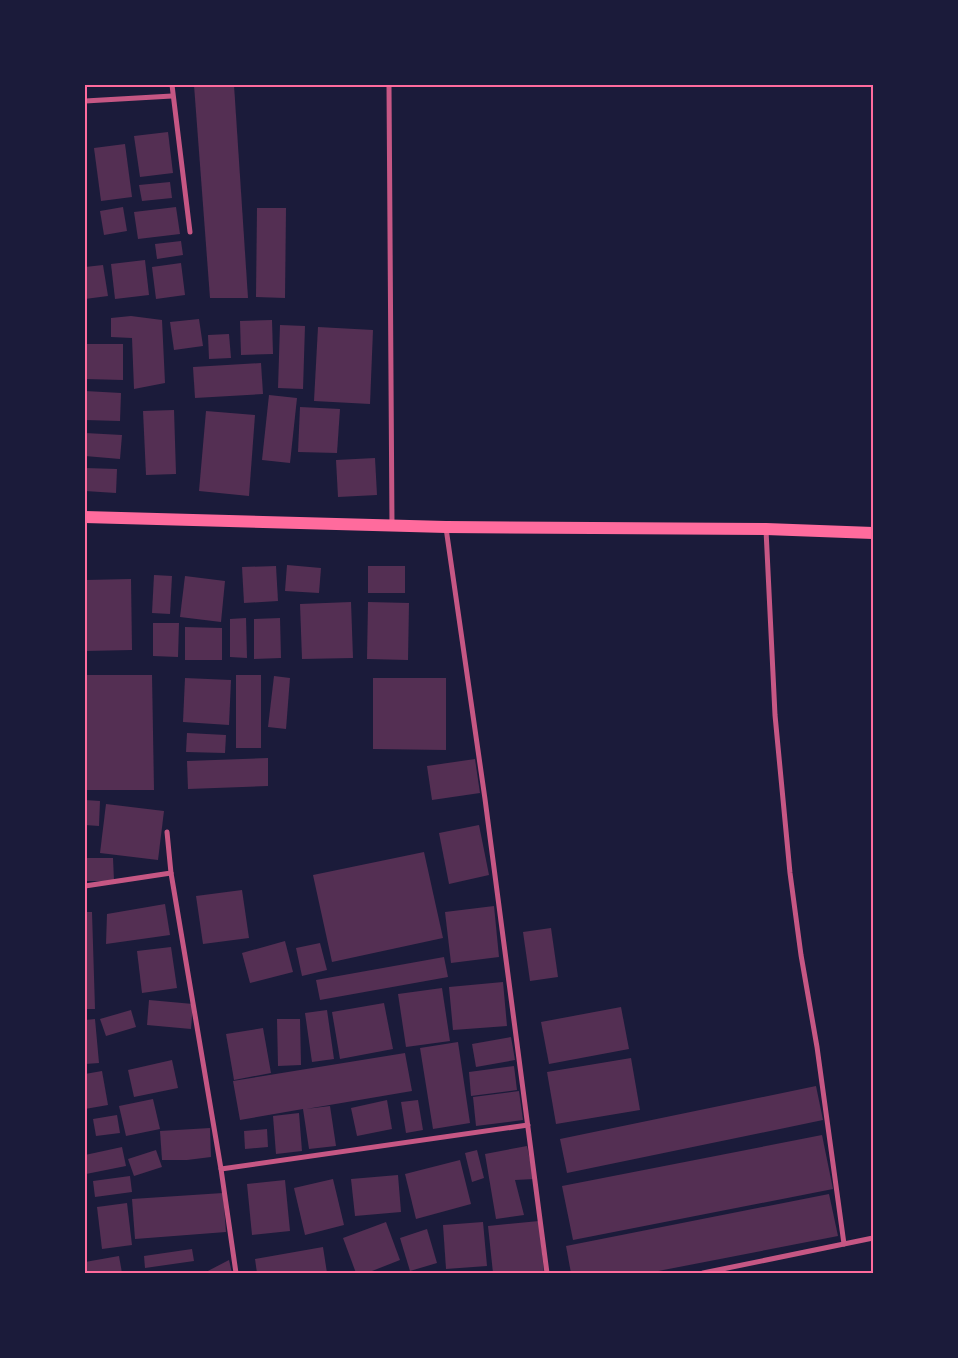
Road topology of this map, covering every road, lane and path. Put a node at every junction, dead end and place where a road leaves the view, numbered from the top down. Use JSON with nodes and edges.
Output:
{"nodes":[{"id":1,"x":172,"y":85,"type":"edge"},
{"id":2,"x":388,"y":85,"type":"edge"},
{"id":3,"x":172,"y":96,"type":"junction"},
{"id":4,"x":85,"y":101,"type":"edge"},
{"id":5,"x":190,"y":232,"type":"dead end"},
{"id":6,"x":85,"y":517,"type":"edge"},
{"id":7,"x":392,"y":526,"type":"junction"},
{"id":8,"x":446,"y":527,"type":"junction"},
{"id":9,"x":766,"y":529,"type":"junction"},
{"id":10,"x":873,"y":533,"type":"edge"},
{"id":11,"x":167,"y":832,"type":"dead end"},
{"id":12,"x":171,"y":873,"type":"junction"},
{"id":13,"x":85,"y":886,"type":"edge"},
{"id":14,"x":528,"y":1125,"type":"junction"},
{"id":15,"x":222,"y":1169,"type":"junction"},
{"id":16,"x":873,"y":1238,"type":"edge"},
{"id":17,"x":844,"y":1244,"type":"junction"},
{"id":18,"x":236,"y":1273,"type":"edge"},
{"id":19,"x":547,"y":1273,"type":"edge"},
{"id":20,"x":704,"y":1273,"type":"edge"}],
"edges":[{"from":1,"to":3,"type":"street"},
{"from":2,"to":7,"type":"street"},
{"from":3,"to":4,"type":"street"},
{"from":3,"to":5,"type":"street"},
{"from":6,"to":7,"type":"main road"},
{"from":7,"to":8,"type":"main road"},
{"from":8,"to":9,"type":"main road"},
{"from":8,"to":14,"type":"street"},
{"from":9,"to":10,"type":"main road"},
{"from":9,"to":17,"type":"street"},
{"from":11,"to":12,"type":"street"},
{"from":12,"to":13,"type":"street"},
{"from":12,"to":15,"type":"street"},
{"from":14,"to":15,"type":"street"},
{"from":14,"to":19,"type":"street"},
{"from":15,"to":18,"type":"street"},
{"from":16,"to":17,"type":"street"},
{"from":17,"to":20,"type":"street"}]}
